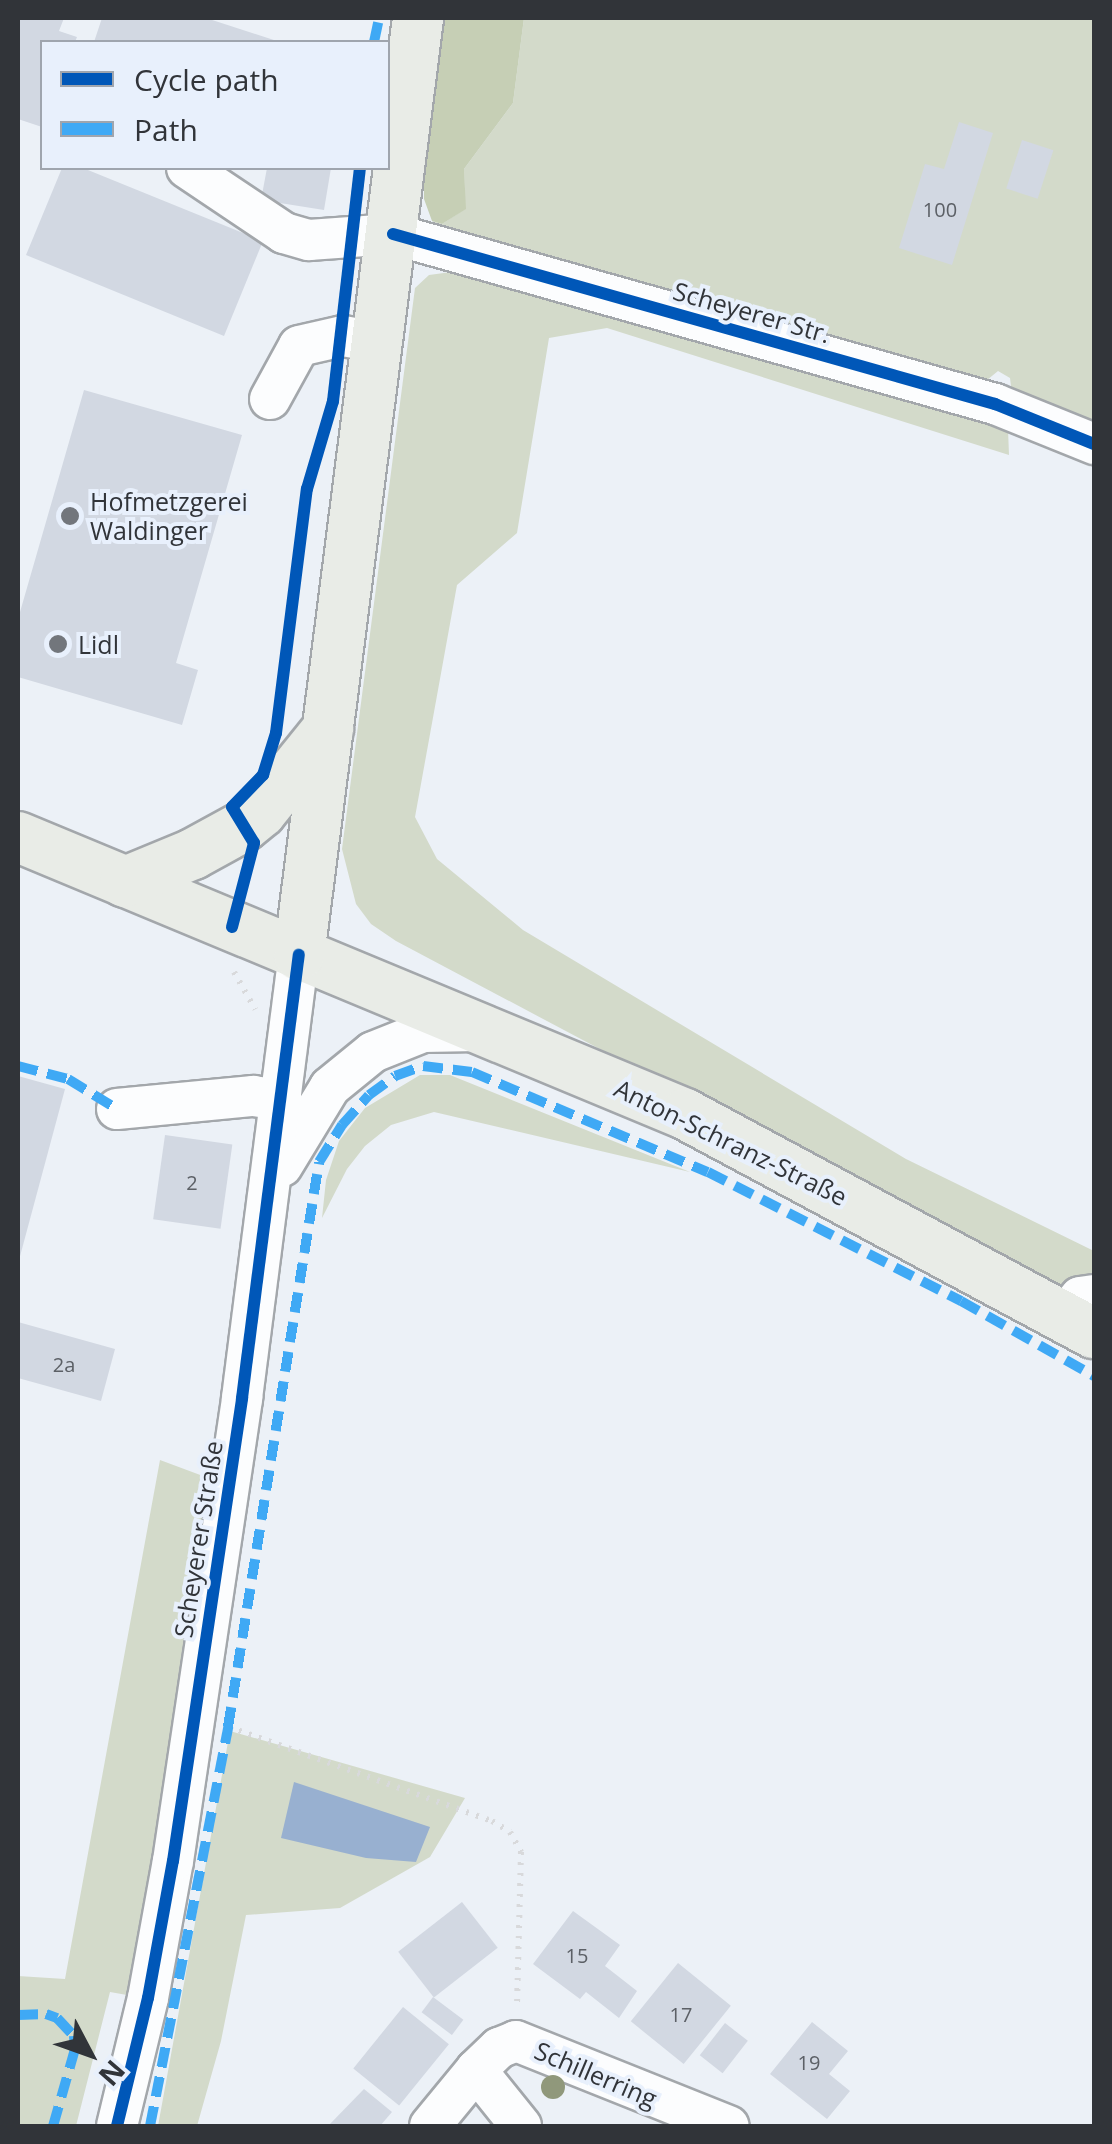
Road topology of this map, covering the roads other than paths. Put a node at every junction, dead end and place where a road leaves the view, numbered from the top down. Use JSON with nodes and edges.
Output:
{"nodes":[{"id":1,"x":418,"y":18,"type":"edge"},
{"id":2,"x":190,"y":170,"type":"edge"},
{"id":3,"x":393,"y":234,"type":"junction"},
{"id":4,"x":378,"y":342,"type":"junction"},
{"id":5,"x":270,"y":399,"type":"dead end"},
{"id":6,"x":1094,"y":444,"type":"edge"},
{"id":7,"x":328,"y":729,"type":"junction"},
{"id":8,"x":18,"y":837,"type":"edge"},
{"id":9,"x":126,"y":882,"type":"junction"},
{"id":10,"x":299,"y":955,"type":"junction"},
{"id":11,"x":494,"y":1032,"type":"junction"},
{"id":12,"x":282,"y":1100,"type":"junction"},
{"id":13,"x":116,"y":1109,"type":"dead end"},
{"id":14,"x":270,"y":1187,"type":"junction"},
{"id":15,"x":1084,"y":1314,"type":"edge"},
{"id":16,"x":476,"y":2070,"type":"junction"},
{"id":17,"x":671,"y":2117,"type":"edge"},
{"id":18,"x":117,"y":2126,"type":"edge"},
{"id":19,"x":430,"y":2126,"type":"edge"},
{"id":20,"x":520,"y":2126,"type":"edge"},
{"id":21,"x":729,"y":2126,"type":"edge"}],
"edges":[{"from":1,"to":3,"type":"main road"},
{"from":2,"to":3,"type":"street","name":"Scheyerer Str."},
{"from":3,"to":4,"type":"main road"},
{"from":3,"to":6,"type":"street","name":"Scheyerer Str."},
{"from":4,"to":5,"type":"street"},
{"from":4,"to":7,"type":"main road"},
{"from":7,"to":9,"type":"main road"},
{"from":7,"to":10,"type":"main road"},
{"from":8,"to":9,"type":"main road","name":"Anton-Schranz-Straße"},
{"from":9,"to":10,"type":"main road","name":"Anton-Schranz-Straße"},
{"from":10,"to":11,"type":"main road","name":"Anton-Schranz-Straße"},
{"from":10,"to":12,"type":"street","name":"Scheyerer Straße"},
{"from":11,"to":14,"type":"street"},
{"from":11,"to":15,"type":"main road","name":"Anton-Schranz-Straße"},
{"from":12,"to":13,"type":"street"},
{"from":12,"to":14,"type":"street","name":"Scheyerer Straße"},
{"from":14,"to":18,"type":"street","name":"Scheyerer Straße"},
{"from":16,"to":17,"type":"street","name":"Schillerring"},
{"from":16,"to":19,"type":"street","name":"Schillerring"},
{"from":16,"to":20,"type":"street"},
{"from":17,"to":21,"type":"street","name":"Schillerring"}]}
